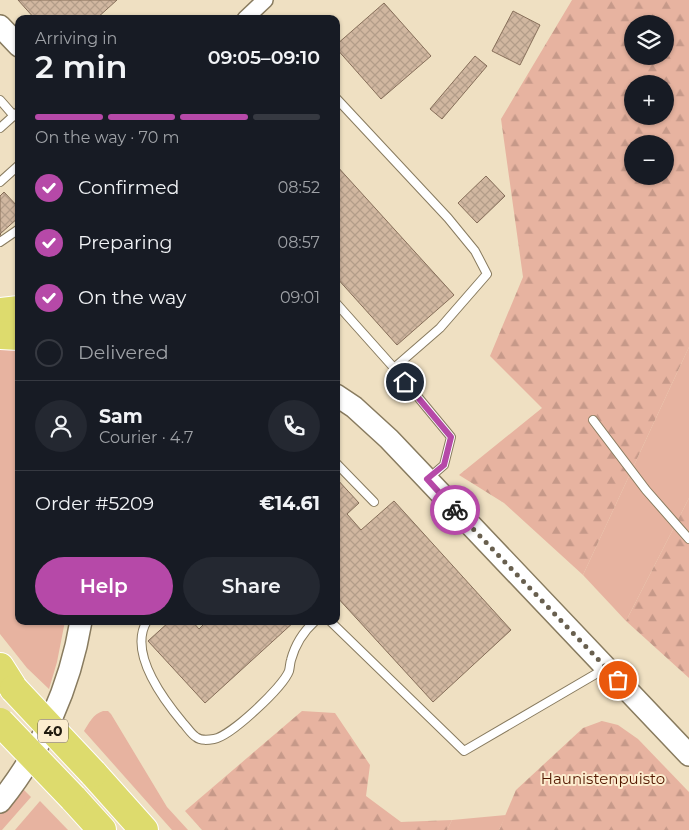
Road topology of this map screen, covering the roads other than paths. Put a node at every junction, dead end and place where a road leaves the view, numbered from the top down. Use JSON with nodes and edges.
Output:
{"nodes":[{"id":1,"x":0,"y":26,"type":"edge"},
{"id":2,"x":15,"y":42,"type":"edge"},
{"id":3,"x":0,"y":100,"type":"edge"},
{"id":4,"x":340,"y":102,"type":"edge"},
{"id":5,"x":15,"y":113,"type":"edge"},
{"id":6,"x":15,"y":115,"type":"edge"},
{"id":7,"x":0,"y":128,"type":"edge"},
{"id":8,"x":15,"y":169,"type":"edge"},
{"id":9,"x":0,"y":182,"type":"edge"},
{"id":10,"x":15,"y":232,"type":"edge"},
{"id":11,"x":0,"y":242,"type":"edge"},
{"id":12,"x":340,"y":307,"type":"edge"},
{"id":13,"x":15,"y":310,"type":"edge"},
{"id":14,"x":0,"y":312,"type":"edge"},
{"id":15,"x":0,"y":336,"type":"edge"},
{"id":16,"x":15,"y":336,"type":"edge"},
{"id":17,"x":394,"y":368,"type":"junction"},
{"id":18,"x":340,"y":398,"type":"edge"},
{"id":19,"x":593,"y":420,"type":"dead end"},
{"id":20,"x":340,"y":467,"type":"edge"},
{"id":21,"x":427,"y":479,"type":"junction"},
{"id":22,"x":374,"y":502,"type":"dead end"},
{"id":23,"x":689,"y":539,"type":"edge"},
{"id":24,"x":80,"y":625,"type":"edge"},
{"id":25,"x":145,"y":625,"type":"edge"},
{"id":26,"x":312,"y":625,"type":"edge"},
{"id":27,"x":334,"y":625,"type":"edge"},
{"id":28,"x":606,"y":668,"type":"junction"},
{"id":29,"x":5,"y":676,"type":"edge"},
{"id":30,"x":0,"y":722,"type":"edge"},
{"id":31,"x":0,"y":746,"type":"edge"},
{"id":32,"x":689,"y":755,"type":"edge"},
{"id":33,"x":73,"y":798,"type":"junction"},
{"id":34,"x":0,"y":802,"type":"edge"},
{"id":35,"x":102,"y":830,"type":"edge"},
{"id":36,"x":144,"y":830,"type":"edge"}],
"edges":[{"from":1,"to":2,"type":"street"},
{"from":3,"to":5,"type":"lane"},
{"from":4,"to":17,"type":"lane"},
{"from":6,"to":7,"type":"lane"},
{"from":8,"to":9,"type":"lane"},
{"from":10,"to":11,"type":"lane"},
{"from":12,"to":17,"type":"lane"},
{"from":13,"to":14,"type":"highway"},
{"from":15,"to":16,"type":"highway"},
{"from":17,"to":21,"type":"lane"},
{"from":18,"to":21,"type":"street"},
{"from":19,"to":23,"type":"lane"},
{"from":20,"to":22,"type":"lane"},
{"from":21,"to":28,"type":"street"},
{"from":24,"to":34,"type":"street"},
{"from":25,"to":26,"type":"lane"},
{"from":27,"to":28,"type":"lane"},
{"from":28,"to":32,"type":"street"},
{"from":29,"to":36,"type":"highway","number":"40","bridge":true},
{"from":30,"to":33,"type":"highway","number":"40","bridge":true},
{"from":31,"to":33,"type":"highway","bridge":true},
{"from":33,"to":35,"type":"highway","number":"40"}]}
